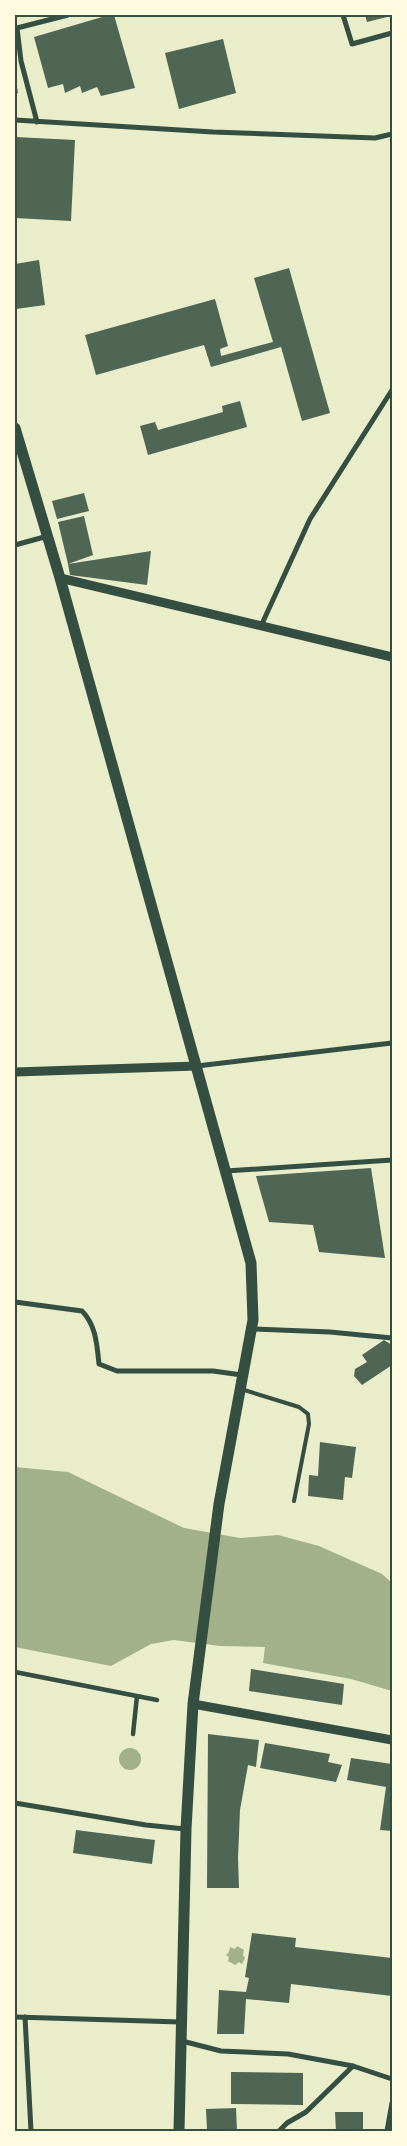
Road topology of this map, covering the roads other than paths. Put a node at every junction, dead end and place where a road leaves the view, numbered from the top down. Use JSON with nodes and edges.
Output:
{"nodes":[{"id":1,"x":68,"y":15,"type":"edge"},
{"id":2,"x":344,"y":15,"type":"edge"},
{"id":3,"x":392,"y":33,"type":"edge"},
{"id":4,"x":15,"y":120,"type":"edge"},
{"id":5,"x":37,"y":122,"type":"junction"},
{"id":6,"x":392,"y":134,"type":"edge"},
{"id":7,"x":392,"y":390,"type":"edge"},
{"id":8,"x":15,"y":428,"type":"edge"},
{"id":9,"x":48,"y":536,"type":"junction"},
{"id":10,"x":15,"y":545,"type":"edge"},
{"id":11,"x":60,"y":578,"type":"junction"},
{"id":12,"x":261,"y":626,"type":"junction"},
{"id":13,"x":392,"y":657,"type":"edge"},
{"id":14,"x":392,"y":1042,"type":"edge"},
{"id":15,"x":197,"y":1066,"type":"junction"},
{"id":16,"x":15,"y":1072,"type":"edge"},
{"id":17,"x":392,"y":1160,"type":"edge"},
{"id":18,"x":226,"y":1171,"type":"junction"},
{"id":19,"x":15,"y":1302,"type":"edge"},
{"id":20,"x":251,"y":1329,"type":"junction"},
{"id":21,"x":392,"y":1338,"type":"edge"},
{"id":22,"x":242,"y":1375,"type":"junction"},
{"id":23,"x":239,"y":1388,"type":"junction"},
{"id":24,"x":294,"y":1501,"type":"dead end"},
{"id":25,"x":15,"y":1672,"type":"edge"},
{"id":26,"x":138,"y":1696,"type":"junction"},
{"id":27,"x":157,"y":1700,"type":"dead end"},
{"id":28,"x":192,"y":1704,"type":"junction"},
{"id":29,"x":133,"y":1734,"type":"dead end"},
{"id":30,"x":392,"y":1740,"type":"edge"},
{"id":31,"x":15,"y":1803,"type":"edge"},
{"id":32,"x":186,"y":1829,"type":"junction"},
{"id":33,"x":15,"y":2017,"type":"edge"},
{"id":34,"x":25,"y":2017,"type":"junction"},
{"id":35,"x":180,"y":2022,"type":"junction"},
{"id":36,"x":182,"y":2041,"type":"junction"},
{"id":37,"x":352,"y":2066,"type":"junction"},
{"id":38,"x":392,"y":2079,"type":"edge"},
{"id":39,"x":392,"y":2103,"type":"edge"},
{"id":40,"x":31,"y":2131,"type":"edge"},
{"id":41,"x":179,"y":2131,"type":"edge"},
{"id":42,"x":279,"y":2131,"type":"edge"},
{"id":43,"x":387,"y":2131,"type":"edge"}],
"edges":[{"from":1,"to":5,"type":"street"},
{"from":2,"to":3,"type":"street"},
{"from":4,"to":5,"type":"street"},
{"from":5,"to":6,"type":"street"},
{"from":7,"to":12,"type":"street"},
{"from":8,"to":9,"type":"main road"},
{"from":9,"to":10,"type":"street"},
{"from":9,"to":11,"type":"main road"},
{"from":11,"to":12,"type":"street"},
{"from":11,"to":15,"type":"main road"},
{"from":12,"to":13,"type":"street"},
{"from":14,"to":15,"type":"street"},
{"from":15,"to":16,"type":"street"},
{"from":15,"to":18,"type":"main road"},
{"from":17,"to":18,"type":"street"},
{"from":18,"to":20,"type":"main road"},
{"from":19,"to":22,"type":"street"},
{"from":20,"to":21,"type":"street"},
{"from":20,"to":22,"type":"main road"},
{"from":22,"to":23,"type":"main road"},
{"from":23,"to":24,"type":"lane"},
{"from":23,"to":28,"type":"main road"},
{"from":25,"to":26,"type":"street"},
{"from":26,"to":27,"type":"street"},
{"from":26,"to":29,"type":"street"},
{"from":28,"to":30,"type":"street"},
{"from":28,"to":32,"type":"main road"},
{"from":31,"to":32,"type":"street"},
{"from":32,"to":35,"type":"main road"},
{"from":33,"to":34,"type":"street"},
{"from":34,"to":35,"type":"street"},
{"from":34,"to":40,"type":"street"},
{"from":35,"to":36,"type":"main road"},
{"from":36,"to":37,"type":"street"},
{"from":36,"to":41,"type":"main road"},
{"from":37,"to":38,"type":"street"},
{"from":37,"to":42,"type":"street"},
{"from":39,"to":43,"type":"street"}]}
